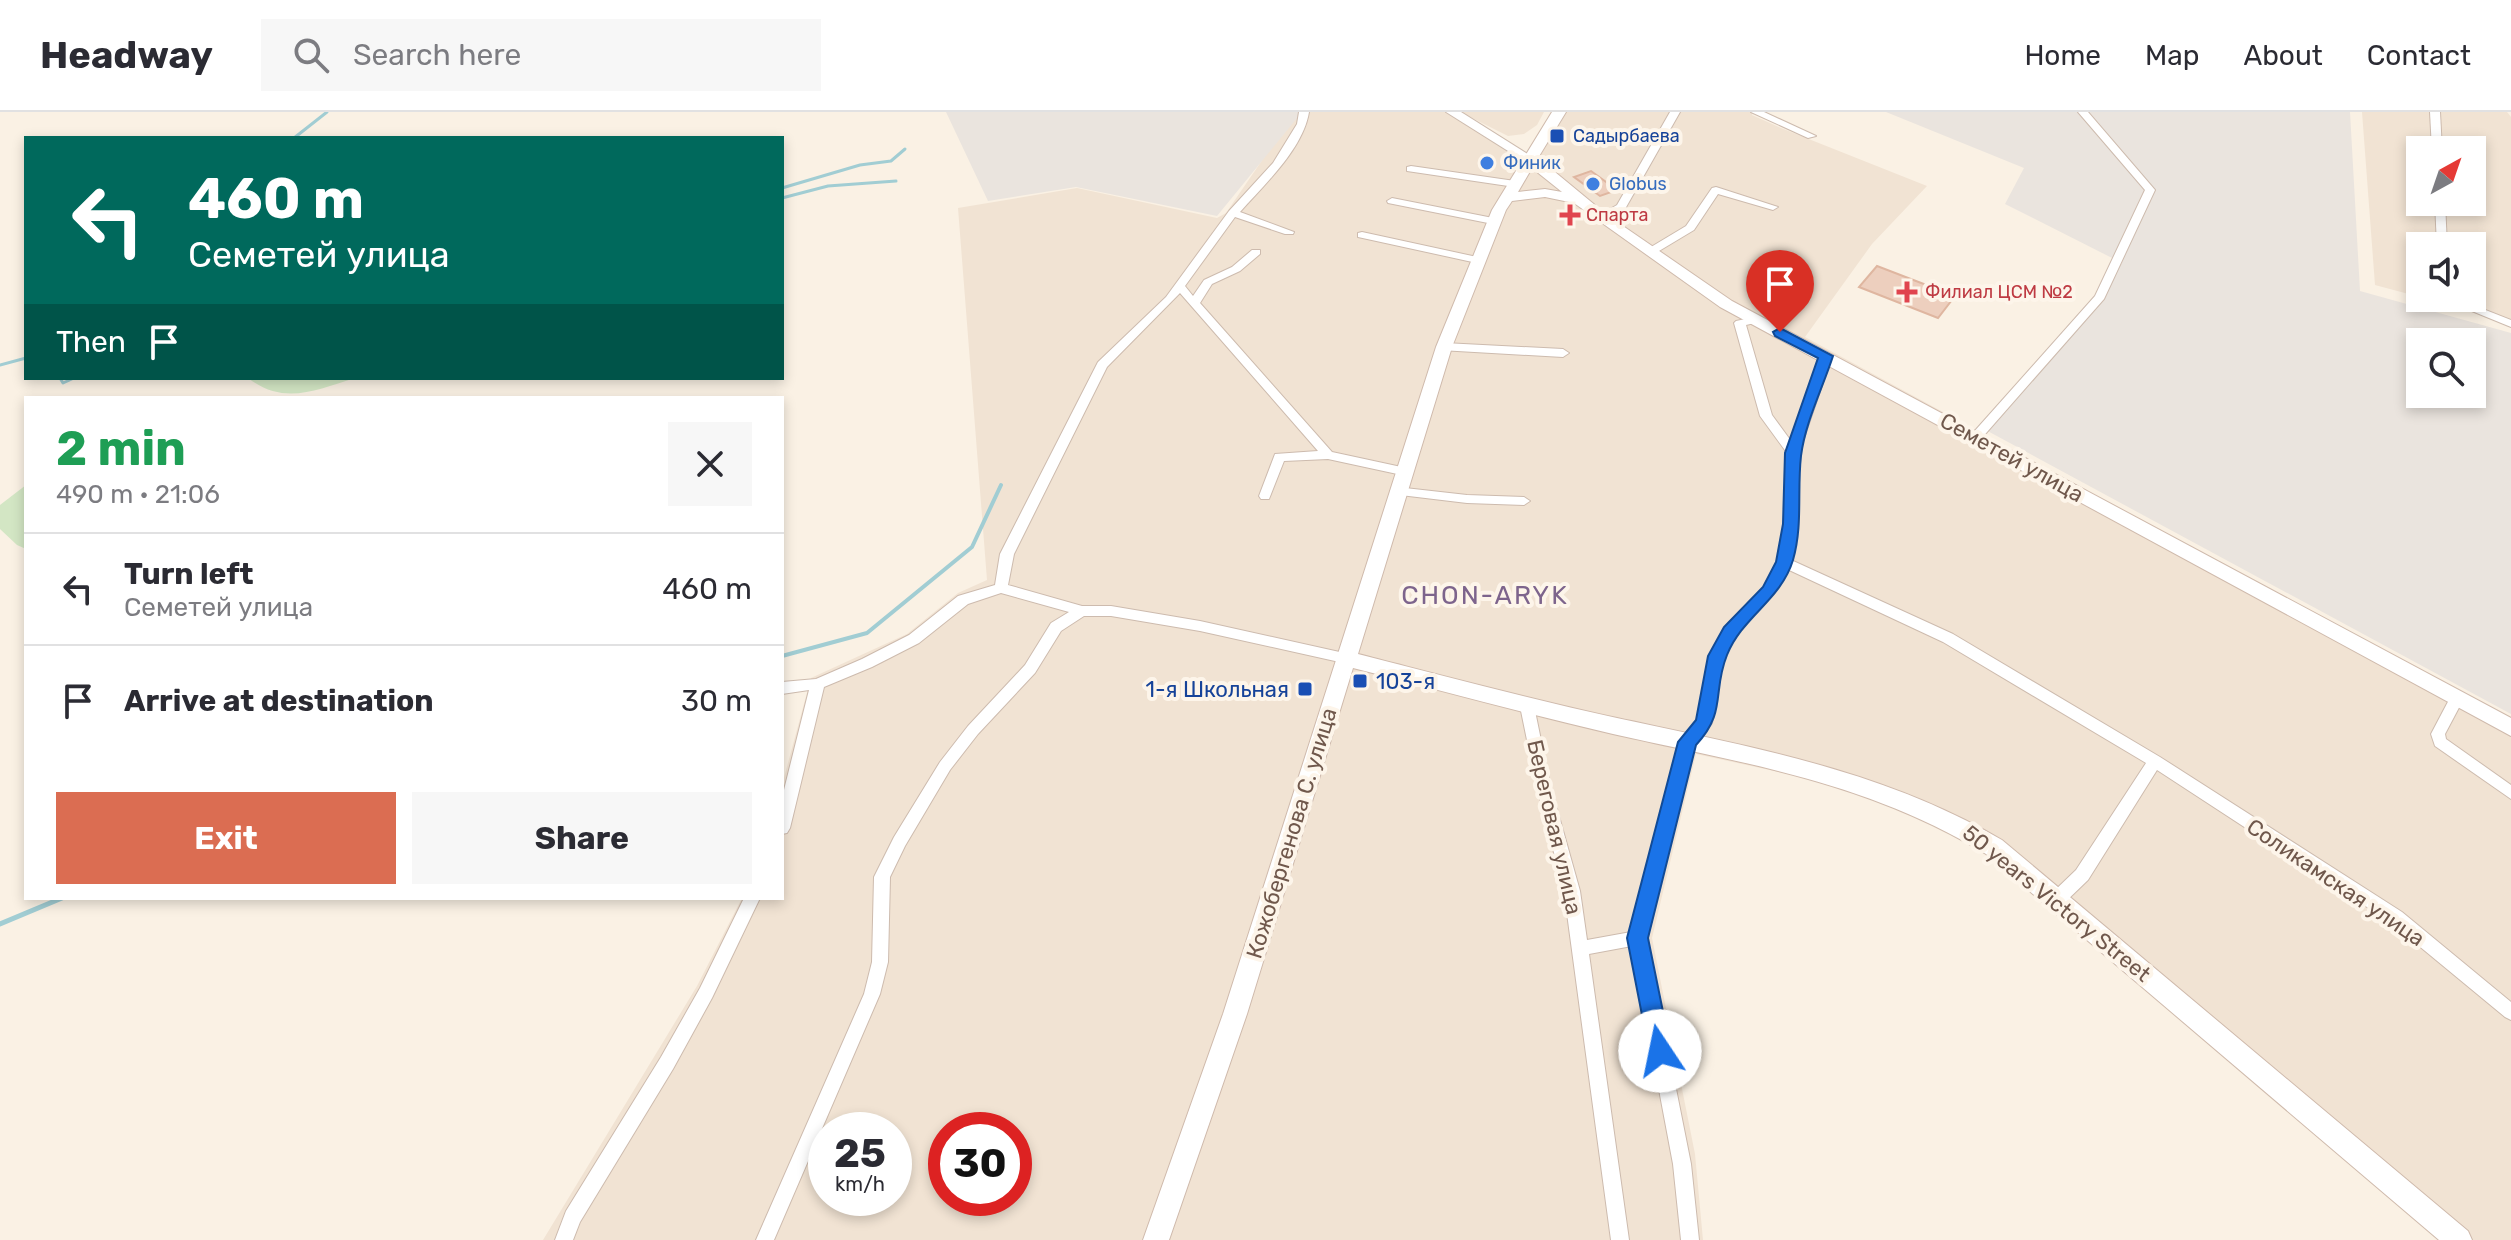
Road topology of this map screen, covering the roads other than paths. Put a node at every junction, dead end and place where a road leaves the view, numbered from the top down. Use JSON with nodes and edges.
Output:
{"nodes":[{"id":1,"x":1304,"y":112,"type":"edge"},
{"id":2,"x":1452,"y":112,"type":"edge"},
{"id":3,"x":1559,"y":112,"type":"edge"},
{"id":4,"x":1675,"y":112,"type":"edge"},
{"id":5,"x":1756,"y":112,"type":"edge"},
{"id":6,"x":2083,"y":112,"type":"edge"},
{"id":7,"x":2435,"y":112,"type":"edge"},
{"id":8,"x":1811,"y":136,"type":"dead end"},
{"id":9,"x":2436,"y":136,"type":"edge"},
{"id":10,"x":1531,"y":160,"type":"junction"},
{"id":11,"x":1411,"y":169,"type":"dead end"},
{"id":12,"x":1511,"y":190,"type":"junction"},
{"id":13,"x":1392,"y":201,"type":"dead end"},
{"id":14,"x":1586,"y":205,"type":"junction"},
{"id":15,"x":1773,"y":207,"type":"dead end"},
{"id":16,"x":1233,"y":213,"type":"junction"},
{"id":17,"x":1602,"y":218,"type":"junction"},
{"id":18,"x":1493,"y":221,"type":"junction"},
{"id":19,"x":1289,"y":232,"type":"dead end"},
{"id":20,"x":1362,"y":235,"type":"dead end"},
{"id":21,"x":1256,"y":252,"type":"dead end"},
{"id":22,"x":1650,"y":252,"type":"junction"},
{"id":23,"x":1477,"y":260,"type":"junction"},
{"id":24,"x":1179,"y":286,"type":"junction"},
{"id":25,"x":1194,"y":303,"type":"junction"},
{"id":26,"x":2481,"y":312,"type":"edge"},
{"id":27,"x":1755,"y":320,"type":"junction"},
{"id":28,"x":2511,"y":324,"type":"edge"},
{"id":29,"x":1444,"y":347,"type":"junction"},
{"id":30,"x":1563,"y":353,"type":"dead end"},
{"id":31,"x":1826,"y":356,"type":"junction"},
{"id":32,"x":1976,"y":437,"type":"junction"},
{"id":33,"x":1793,"y":453,"type":"junction"},
{"id":34,"x":1328,"y":455,"type":"junction"},
{"id":35,"x":1402,"y":471,"type":"junction"},
{"id":36,"x":1396,"y":491,"type":"junction"},
{"id":37,"x":1265,"y":496,"type":"dead end"},
{"id":38,"x":1524,"y":501,"type":"dead end"},
{"id":39,"x":1784,"y":562,"type":"junction"},
{"id":40,"x":1001,"y":588,"type":"junction"},
{"id":41,"x":1082,"y":611,"type":"junction"},
{"id":42,"x":1344,"y":658,"type":"junction"},
{"id":43,"x":818,"y":684,"type":"junction"},
{"id":44,"x":784,"y":688,"type":"edge"},
{"id":45,"x":2456,"y":700,"type":"junction"},
{"id":46,"x":1527,"y":706,"type":"junction"},
{"id":47,"x":2511,"y":728,"type":"edge"},
{"id":48,"x":1687,"y":742,"type":"junction"},
{"id":49,"x":2155,"y":761,"type":"junction"},
{"id":50,"x":2511,"y":793,"type":"edge"},
{"id":51,"x":784,"y":820,"type":"edge"},
{"id":52,"x":751,"y":900,"type":"edge"},
{"id":53,"x":2056,"y":900,"type":"junction"},
{"id":54,"x":1638,"y":938,"type":"junction"},
{"id":55,"x":1581,"y":948,"type":"junction"},
{"id":56,"x":2511,"y":1012,"type":"edge"},
{"id":57,"x":564,"y":1240,"type":"edge"},
{"id":58,"x":765,"y":1240,"type":"edge"},
{"id":59,"x":1156,"y":1240,"type":"edge"},
{"id":60,"x":1620,"y":1240,"type":"edge"},
{"id":61,"x":1690,"y":1240,"type":"edge"},
{"id":62,"x":2459,"y":1240,"type":"edge"}],
"edges":[{"from":1,"to":16,"type":"street"},
{"from":2,"to":10,"type":"street"},
{"from":3,"to":10,"type":"main road","name":"Кожобергенова С. улица"},
{"from":4,"to":17,"type":"street"},
{"from":5,"to":8,"type":"street"},
{"from":6,"to":32,"type":"street"},
{"from":7,"to":9,"type":"street"},
{"from":10,"to":12,"type":"main road","name":"Кожобергенова С. улица"},
{"from":10,"to":14,"type":"main road","name":"Семетей улица"},
{"from":11,"to":12,"type":"street"},
{"from":12,"to":14,"type":"main road"},
{"from":12,"to":18,"type":"main road","name":"Кожобергенова С. улица"},
{"from":13,"to":18,"type":"street"},
{"from":14,"to":17,"type":"main road","name":"Семетей улица"},
{"from":15,"to":22,"type":"street"},
{"from":16,"to":19,"type":"street"},
{"from":16,"to":24,"type":"street"},
{"from":17,"to":22,"type":"main road","name":"Семетей улица"},
{"from":18,"to":23,"type":"main road","name":"Кожобергенова С. улица"},
{"from":20,"to":23,"type":"street"},
{"from":21,"to":25,"type":"street"},
{"from":22,"to":27,"type":"main road","name":"Семетей улица"},
{"from":23,"to":29,"type":"main road","name":"Кожобергенова С. улица"},
{"from":24,"to":25,"type":"street"},
{"from":24,"to":40,"type":"street"},
{"from":25,"to":34,"type":"street"},
{"from":26,"to":28,"type":"street"},
{"from":27,"to":31,"type":"main road","name":"Семетей улица"},
{"from":27,"to":33,"type":"street"},
{"from":29,"to":30,"type":"street"},
{"from":29,"to":35,"type":"main road","name":"Кожобергенова С. улица"},
{"from":31,"to":32,"type":"main road","name":"Семетей улица"},
{"from":31,"to":33,"type":"street"},
{"from":32,"to":45,"type":"main road","name":"Семетей улица"},
{"from":33,"to":39,"type":"street"},
{"from":34,"to":35,"type":"street"},
{"from":34,"to":37,"type":"street"},
{"from":35,"to":36,"type":"main road","name":"Кожобергенова С. улица"},
{"from":36,"to":38,"type":"street"},
{"from":36,"to":42,"type":"main road","name":"Кожобергенова С. улица"},
{"from":39,"to":48,"type":"street"},
{"from":39,"to":49,"type":"street","name":"Соликамская улица"},
{"from":40,"to":41,"type":"street"},
{"from":40,"to":43,"type":"street"},
{"from":41,"to":42,"type":"street"},
{"from":41,"to":58,"type":"street"},
{"from":42,"to":46,"type":"main road","name":"50 years Victory Street"},
{"from":42,"to":59,"type":"main road","name":"Кожобергенова С. улица"},
{"from":43,"to":44,"type":"street"},
{"from":43,"to":51,"type":"street"},
{"from":45,"to":47,"type":"main road","name":"Семетей улица"},
{"from":45,"to":50,"type":"street"},
{"from":46,"to":48,"type":"main road","name":"50 years Victory Street"},
{"from":46,"to":55,"type":"street","name":"Береговая улица"},
{"from":48,"to":53,"type":"main road","name":"50 years Victory Street"},
{"from":48,"to":54,"type":"street"},
{"from":49,"to":53,"type":"street"},
{"from":49,"to":56,"type":"street","name":"Соликамская улица"},
{"from":52,"to":57,"type":"street"},
{"from":53,"to":62,"type":"main road","name":"50 years Victory Street"},
{"from":54,"to":55,"type":"street"},
{"from":54,"to":61,"type":"street"},
{"from":55,"to":60,"type":"street","name":"Береговая улица"}]}
